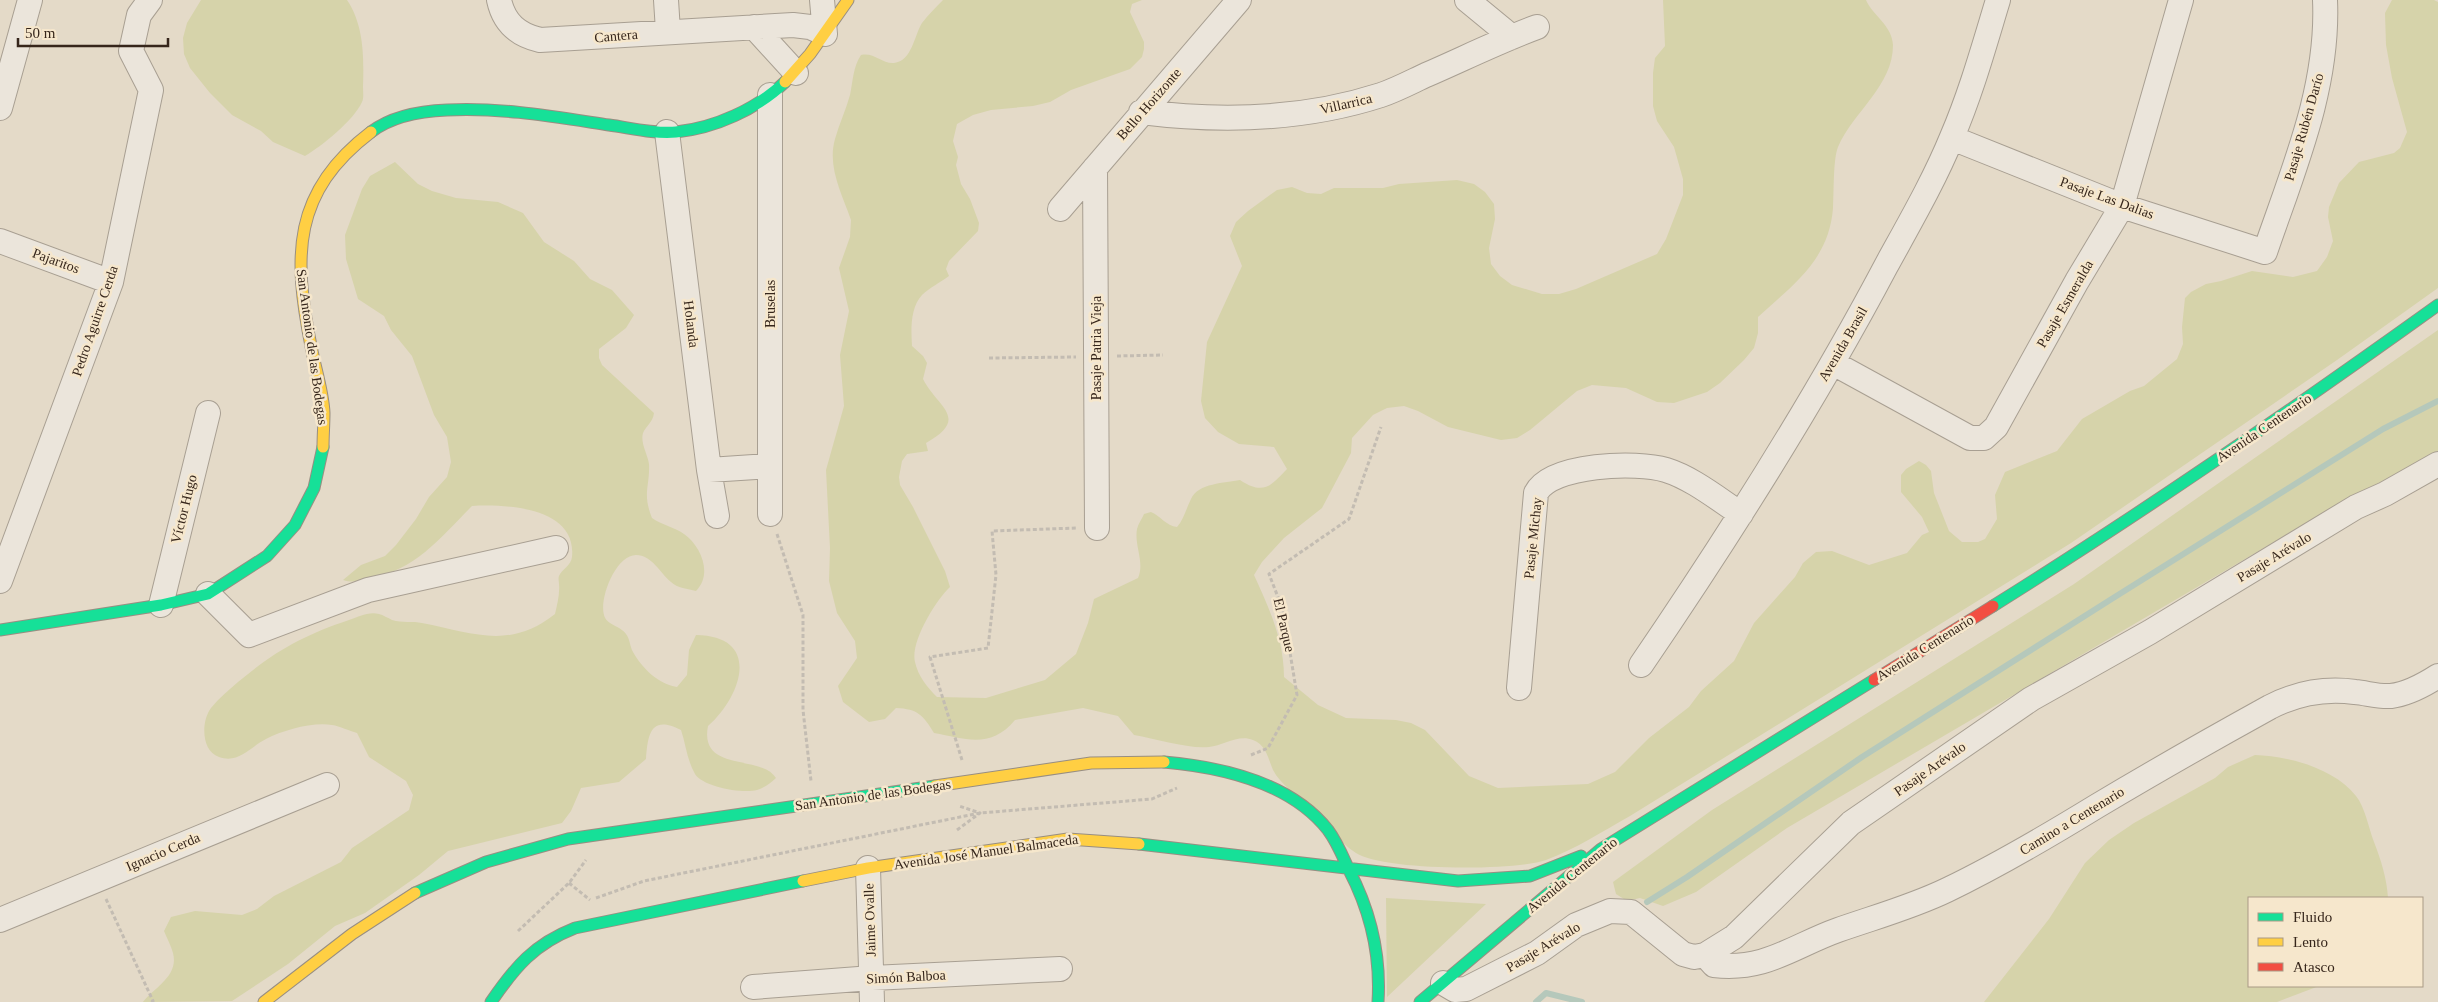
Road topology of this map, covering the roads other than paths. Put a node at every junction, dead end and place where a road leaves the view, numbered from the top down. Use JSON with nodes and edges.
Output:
{"nodes":[{"id":1,"x":30,"y":0,"type":"edge"},
{"id":2,"x":150,"y":0,"type":"edge"},
{"id":3,"x":499,"y":0,"type":"edge"},
{"id":4,"x":666,"y":0,"type":"edge"},
{"id":5,"x":822,"y":0,"type":"edge"},
{"id":6,"x":848,"y":0,"type":"edge"},
{"id":7,"x":1239,"y":0,"type":"edge"},
{"id":8,"x":1467,"y":0,"type":"edge"},
{"id":9,"x":1998,"y":0,"type":"edge"},
{"id":10,"x":2181,"y":0,"type":"edge"},
{"id":11,"x":2325,"y":0,"type":"edge"},
{"id":12,"x":754,"y":27,"type":"junction"},
{"id":13,"x":1537,"y":27,"type":"dead end"},
{"id":14,"x":668,"y":31,"type":"junction"},
{"id":15,"x":824,"y":34,"type":"junction"},
{"id":16,"x":1512,"y":37,"type":"junction"},
{"id":17,"x":796,"y":73,"type":"junction"},
{"id":18,"x":770,"y":95,"type":"junction"},
{"id":19,"x":0,"y":108,"type":"edge"},
{"id":20,"x":1141,"y":112,"type":"junction"},
{"id":21,"x":667,"y":132,"type":"junction"},
{"id":22,"x":1952,"y":138,"type":"junction"},
{"id":23,"x":1095,"y":168,"type":"junction"},
{"id":24,"x":2122,"y":206,"type":"junction"},
{"id":25,"x":1060,"y":208,"type":"dead end"},
{"id":26,"x":0,"y":241,"type":"edge"},
{"id":27,"x":2266,"y":252,"type":"joint"},
{"id":28,"x":112,"y":282,"type":"junction"},
{"id":29,"x":2438,"y":305,"type":"edge"},
{"id":30,"x":1832,"y":363,"type":"junction"},
{"id":31,"x":208,"y":413,"type":"dead end"},
{"id":32,"x":2438,"y":464,"type":"edge"},
{"id":33,"x":770,"y":466,"type":"junction"},
{"id":34,"x":709,"y":470,"type":"junction"},
{"id":35,"x":770,"y":514,"type":"road end"},
{"id":36,"x":1741,"y":514,"type":"junction"},
{"id":37,"x":717,"y":516,"type":"dead end"},
{"id":38,"x":1097,"y":528,"type":"road end"},
{"id":39,"x":556,"y":548,"type":"dead end"},
{"id":40,"x":0,"y":581,"type":"edge"},
{"id":41,"x":208,"y":594,"type":"junction"},
{"id":42,"x":161,"y":605,"type":"junction"},
{"id":43,"x":0,"y":630,"type":"edge"},
{"id":44,"x":1641,"y":665,"type":"dead end"},
{"id":45,"x":2438,"y":676,"type":"edge"},
{"id":46,"x":1519,"y":688,"type":"dead end"},
{"id":47,"x":327,"y":785,"type":"dead end"},
{"id":48,"x":1601,"y":849,"type":"junction"},
{"id":49,"x":868,"y":868,"type":"junction"},
{"id":50,"x":1349,"y":870,"type":"junction"},
{"id":51,"x":0,"y":920,"type":"edge"},
{"id":52,"x":1705,"y":955,"type":"junction"},
{"id":53,"x":1060,"y":968,"type":"dead end"},
{"id":54,"x":872,"y":978,"type":"junction"},
{"id":55,"x":1443,"y":983,"type":"junction"},
{"id":56,"x":753,"y":988,"type":"dead end"},
{"id":57,"x":264,"y":1002,"type":"edge"},
{"id":58,"x":491,"y":1002,"type":"edge"},
{"id":59,"x":872,"y":1002,"type":"edge"},
{"id":60,"x":1378,"y":1002,"type":"edge"},
{"id":61,"x":1420,"y":1002,"type":"edge"}],
"edges":[{"from":1,"to":19,"type":"street"},
{"from":2,"to":28,"type":"street","name":"Pedro Aguirre Cerda"},
{"from":3,"to":14,"type":"street","name":"Cantera"},
{"from":4,"to":14,"type":"street"},
{"from":5,"to":15,"type":"street"},
{"from":6,"to":15,"type":"street","name":"San Antonio de las Bodegas"},
{"from":7,"to":20,"type":"street","name":"Bello Horizonte"},
{"from":8,"to":16,"type":"street"},
{"from":9,"to":22,"type":"street","name":"Avenida Brasil"},
{"from":10,"to":24,"type":"street","name":"Pasaje Esmeralda"},
{"from":11,"to":27,"type":"street","name":"Pasaje Rubén Darío"},
{"from":12,"to":14,"type":"street","name":"Cantera"},
{"from":12,"to":15,"type":"street","name":"Cantera"},
{"from":12,"to":17,"type":"street"},
{"from":13,"to":16,"type":"street","name":"Villarrica"},
{"from":15,"to":17,"type":"street","name":"San Antonio de las Bodegas"},
{"from":16,"to":20,"type":"street","name":"Villarrica"},
{"from":17,"to":18,"type":"street","name":"San Antonio de las Bodegas"},
{"from":18,"to":21,"type":"street","name":"San Antonio de las Bodegas"},
{"from":18,"to":33,"type":"street","name":"Bruselas"},
{"from":20,"to":23,"type":"street","name":"Bello Horizonte"},
{"from":21,"to":34,"type":"street","name":"Holanda"},
{"from":21,"to":41,"type":"street","name":"San Antonio de las Bodegas"},
{"from":22,"to":24,"type":"street","name":"Pasaje Las Dalias"},
{"from":22,"to":30,"type":"street","name":"Avenida Brasil"},
{"from":23,"to":25,"type":"street","name":"Bello Horizonte"},
{"from":23,"to":38,"type":"street","name":"Pasaje Patria Vieja"},
{"from":24,"to":27,"type":"street","name":"Pasaje Las Dalias"},
{"from":24,"to":30,"type":"street","name":"Pasaje Esmeralda"},
{"from":26,"to":28,"type":"street","name":"Pajaritos"},
{"from":28,"to":40,"type":"street","name":"Pedro Aguirre Cerda"},
{"from":29,"to":48,"type":"street","name":"Avenida Centenario"},
{"from":30,"to":36,"type":"street","name":"Avenida Brasil"},
{"from":31,"to":42,"type":"street","name":"Víctor Hugo"},
{"from":32,"to":52,"type":"street","name":"Pasaje Arévalo"},
{"from":33,"to":34,"type":"street"},
{"from":33,"to":35,"type":"street","name":"Bruselas"},
{"from":34,"to":37,"type":"street","name":"Holanda"},
{"from":36,"to":44,"type":"street","name":"Avenida Brasil"},
{"from":36,"to":46,"type":"street","name":"Pasaje Michay"},
{"from":39,"to":41,"type":"street"},
{"from":41,"to":42,"type":"street","name":"San Antonio de las Bodegas"},
{"from":42,"to":43,"type":"street","name":"San Antonio de las Bodegas"},
{"from":45,"to":52,"type":"street","name":"Camino a Centenario"},
{"from":47,"to":51,"type":"street","name":"Ignacio Cerda"},
{"from":48,"to":50,"type":"street","name":"Avenida José Manuel Balmaceda"},
{"from":48,"to":55,"type":"street","name":"Avenida Centenario"},
{"from":49,"to":50,"type":"street","name":"Avenida José Manuel Balmaceda"},
{"from":49,"to":54,"type":"street","name":"Jaime Ovalle"},
{"from":49,"to":58,"type":"street","name":"Avenida José Manuel Balmaceda"},
{"from":50,"to":57,"type":"street","name":"San Antonio de las Bodegas"},
{"from":50,"to":60,"type":"street","name":"San Antonio de las Bodegas"},
{"from":52,"to":55,"type":"street","name":"Pasaje Arévalo"},
{"from":53,"to":54,"type":"street","name":"Simón Balboa"},
{"from":54,"to":56,"type":"street","name":"Simón Balboa"},
{"from":54,"to":59,"type":"street","name":"Jaime Ovalle"},
{"from":55,"to":61,"type":"street","name":"Avenida Centenario"}]}
